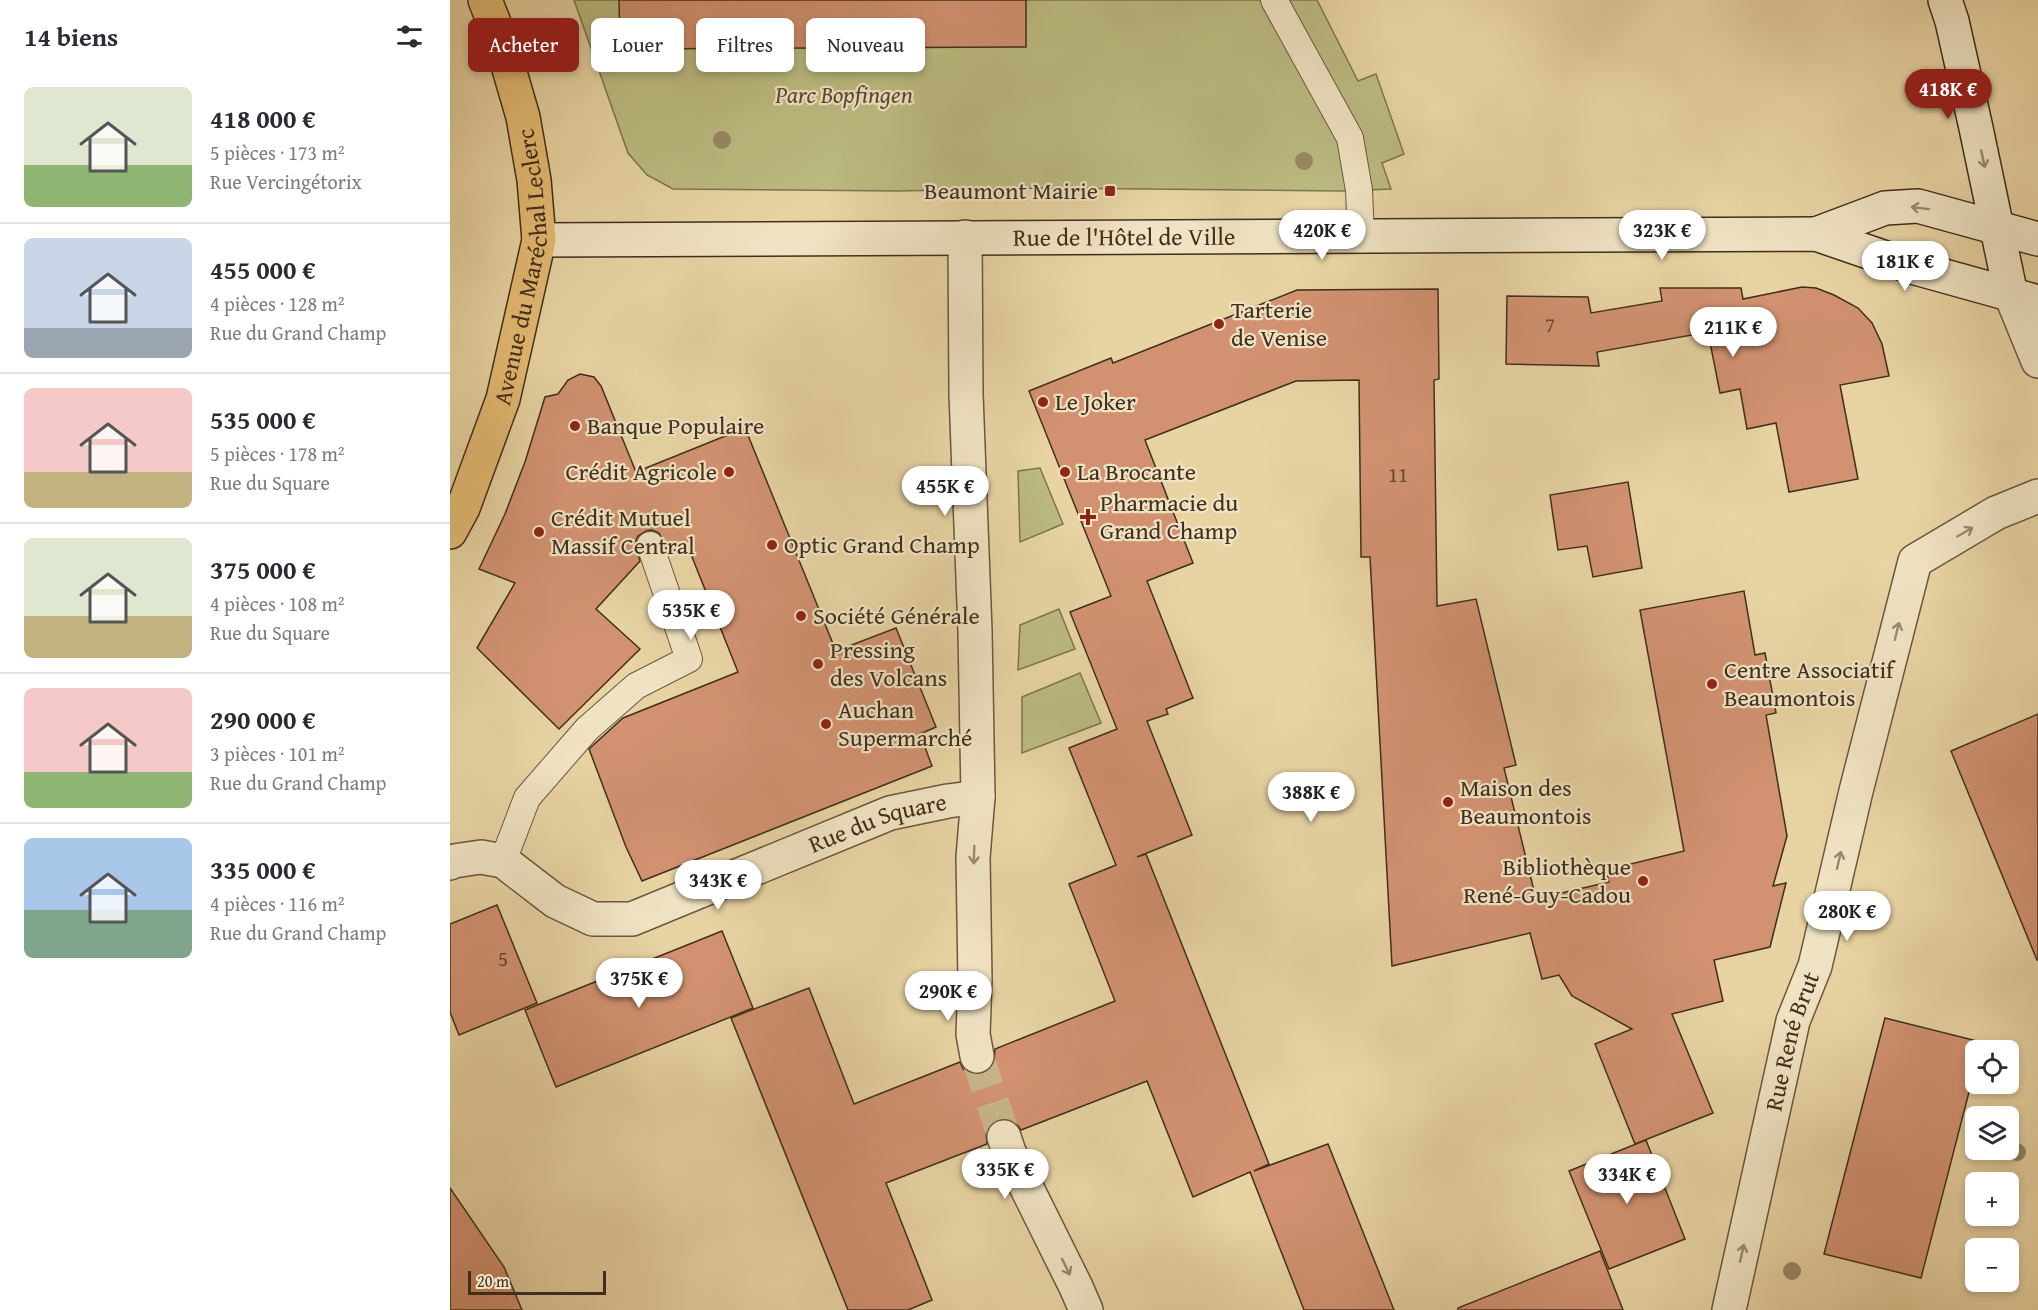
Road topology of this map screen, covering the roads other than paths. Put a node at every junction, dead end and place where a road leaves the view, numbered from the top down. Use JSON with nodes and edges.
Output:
{"nodes":[{"id":1,"x":485,"y":0,"type":"edge"},
{"id":2,"x":1274,"y":0,"type":"edge"},
{"id":3,"x":1945,"y":0,"type":"edge"},
{"id":4,"x":1997,"y":228,"type":"junction"},
{"id":5,"x":1816,"y":234,"type":"junction"},
{"id":6,"x":1361,"y":236,"type":"junction"},
{"id":7,"x":965,"y":237,"type":"junction"},
{"id":8,"x":2038,"y":238,"type":"edge"},
{"id":9,"x":539,"y":240,"type":"junction"},
{"id":10,"x":2025,"y":298,"type":"edge"},
{"id":11,"x":2038,"y":361,"type":"edge"},
{"id":12,"x":2038,"y":496,"type":"edge"},
{"id":13,"x":450,"y":532,"type":"edge"},
{"id":14,"x":650,"y":545,"type":"dead end"},
{"id":15,"x":978,"y":797,"type":"junction"},
{"id":16,"x":503,"y":861,"type":"junction"},
{"id":17,"x":450,"y":863,"type":"edge"},
{"id":18,"x":977,"y":1056,"type":"tunnel mouth"},
{"id":19,"x":1004,"y":1137,"type":"tunnel mouth"},
{"id":20,"x":1086,"y":1310,"type":"edge"},
{"id":21,"x":1729,"y":1310,"type":"edge"}],
"edges":[{"from":1,"to":9,"type":"main road","name":"Avenue du Maréchal Leclerc"},
{"from":2,"to":6,"type":"lane"},
{"from":3,"to":4,"type":"street","one_way":true},
{"from":4,"to":5,"type":"street","name":"Rue de l'Hôtel de Ville","one_way":true},
{"from":4,"to":8,"type":"street","name":"Rue de l'Hôtel de Ville"},
{"from":4,"to":10,"type":"street"},
{"from":5,"to":6,"type":"street","name":"Rue de l'Hôtel de Ville"},
{"from":5,"to":10,"type":"street","name":"Rue de l'Hôtel de Ville"},
{"from":6,"to":7,"type":"street","name":"Rue de l'Hôtel de Ville"},
{"from":7,"to":9,"type":"street","name":"Rue de l'Hôtel de Ville"},
{"from":7,"to":15,"type":"street"},
{"from":9,"to":13,"type":"main road","name":"Avenue du Maréchal Leclerc"},
{"from":10,"to":11,"type":"street"},
{"from":21,"to":12,"type":"street","name":"Rue René Brut","one_way":true},
{"from":14,"to":16,"type":"lane"},
{"from":15,"to":16,"type":"street","name":"Rue du Square"},
{"from":15,"to":18,"type":"street","one_way":true},
{"from":16,"to":17,"type":"street"},
{"from":19,"to":20,"type":"street","one_way":true}]}
